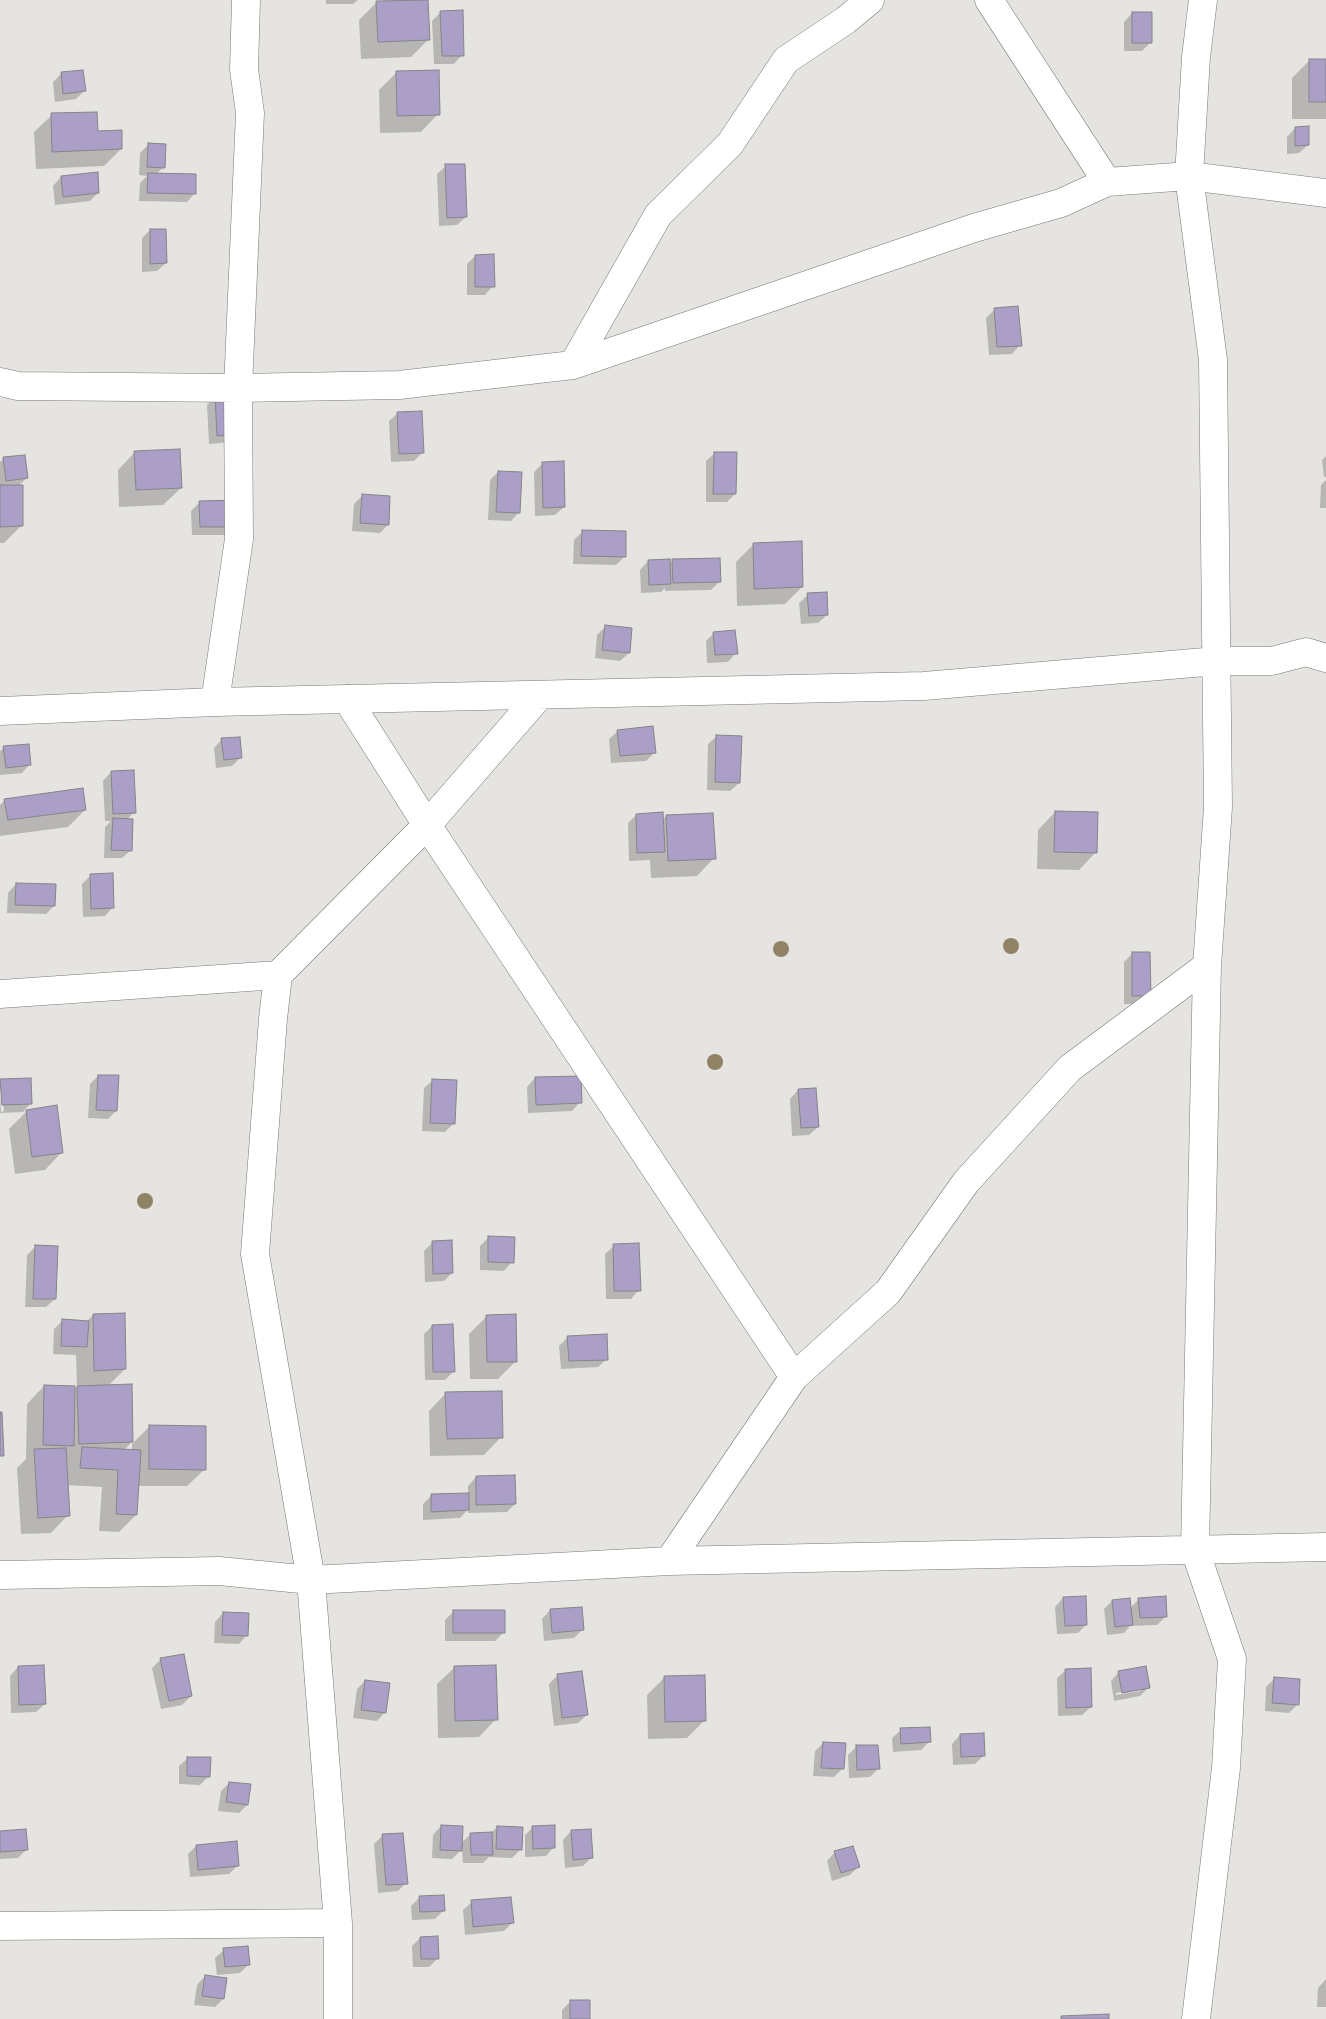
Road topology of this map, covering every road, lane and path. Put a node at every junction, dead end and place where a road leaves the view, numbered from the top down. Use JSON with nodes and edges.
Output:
{"nodes":[{"id":1,"x":246,"y":0,"type":"edge"},
{"id":2,"x":870,"y":0,"type":"edge"},
{"id":3,"x":989,"y":0,"type":"edge"},
{"id":4,"x":1203,"y":0,"type":"edge"},
{"id":5,"x":1189,"y":176,"type":"junction"},
{"id":6,"x":1107,"y":182,"type":"junction"},
{"id":7,"x":1326,"y":193,"type":"edge"},
{"id":8,"x":573,"y":365,"type":"junction"},
{"id":9,"x":0,"y":382,"type":"edge"},
{"id":10,"x":238,"y":388,"type":"junction"},
{"id":11,"x":1326,"y":658,"type":"edge"},
{"id":12,"x":1218,"y":661,"type":"junction"},
{"id":13,"x":540,"y":695,"type":"junction"},
{"id":14,"x":347,"y":700,"type":"junction"},
{"id":15,"x":215,"y":702,"type":"junction"},
{"id":16,"x":0,"y":711,"type":"edge"},
{"id":17,"x":426,"y":825,"type":"junction"},
{"id":18,"x":1207,"y":966,"type":"junction"},
{"id":19,"x":278,"y":975,"type":"junction"},
{"id":20,"x":0,"y":994,"type":"edge"},
{"id":21,"x":794,"y":1378,"type":"junction"},
{"id":22,"x":1326,"y":1547,"type":"edge"},
{"id":23,"x":1195,"y":1550,"type":"junction"},
{"id":24,"x":669,"y":1561,"type":"junction"},
{"id":25,"x":0,"y":1575,"type":"edge"},
{"id":26,"x":311,"y":1580,"type":"junction"},
{"id":27,"x":338,"y":1924,"type":"junction"},
{"id":28,"x":0,"y":1926,"type":"edge"},
{"id":29,"x":338,"y":2019,"type":"edge"},
{"id":30,"x":1196,"y":2019,"type":"edge"}],
"edges":[{"from":1,"to":10,"type":"street"},
{"from":2,"to":8,"type":"street"},
{"from":3,"to":6,"type":"street"},
{"from":4,"to":5,"type":"street"},
{"from":5,"to":6,"type":"street"},
{"from":5,"to":7,"type":"street"},
{"from":5,"to":12,"type":"street"},
{"from":6,"to":8,"type":"street"},
{"from":8,"to":10,"type":"street"},
{"from":9,"to":10,"type":"street"},
{"from":10,"to":15,"type":"street"},
{"from":11,"to":12,"type":"street"},
{"from":12,"to":13,"type":"street"},
{"from":12,"to":18,"type":"street"},
{"from":13,"to":14,"type":"street"},
{"from":13,"to":17,"type":"street"},
{"from":14,"to":15,"type":"street"},
{"from":14,"to":17,"type":"street"},
{"from":15,"to":16,"type":"street"},
{"from":17,"to":19,"type":"street"},
{"from":17,"to":21,"type":"street"},
{"from":18,"to":21,"type":"street"},
{"from":18,"to":23,"type":"street"},
{"from":19,"to":20,"type":"street"},
{"from":19,"to":26,"type":"street"},
{"from":21,"to":24,"type":"street"},
{"from":22,"to":23,"type":"street"},
{"from":23,"to":24,"type":"street"},
{"from":23,"to":30,"type":"street"},
{"from":24,"to":26,"type":"street"},
{"from":25,"to":26,"type":"street"},
{"from":26,"to":27,"type":"street"},
{"from":27,"to":28,"type":"street"},
{"from":27,"to":29,"type":"street"}]}
